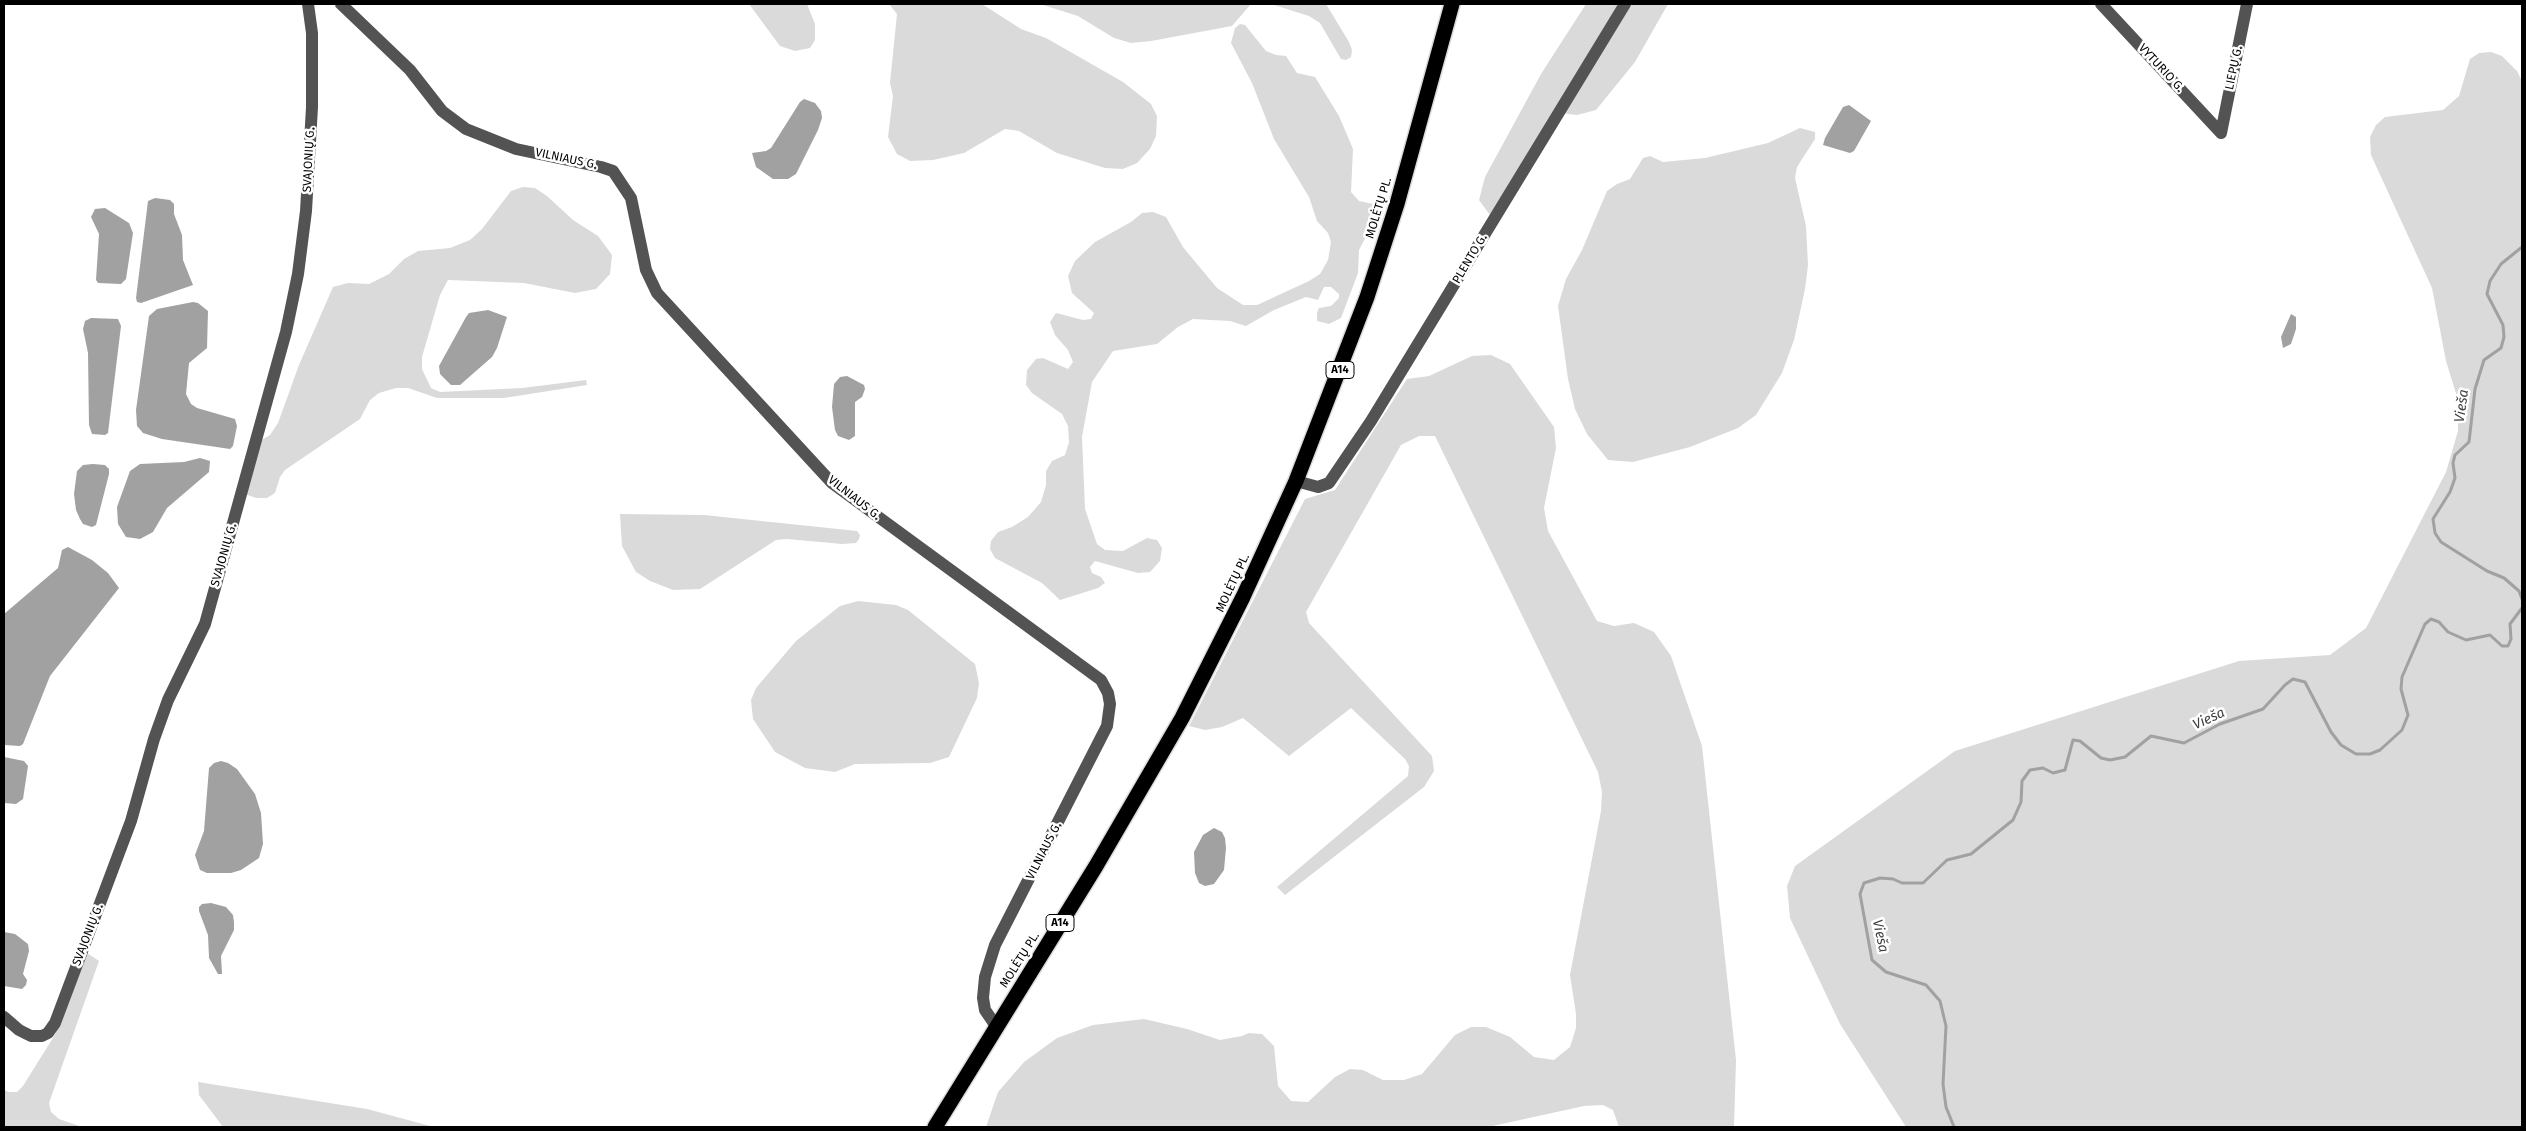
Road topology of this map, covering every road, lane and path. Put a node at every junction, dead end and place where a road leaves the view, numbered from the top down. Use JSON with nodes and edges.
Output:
{"nodes":[{"id":1,"x":308,"y":4,"type":"edge"},
{"id":2,"x":340,"y":4,"type":"edge"},
{"id":3,"x":1452,"y":4,"type":"edge"},
{"id":4,"x":1625,"y":4,"type":"edge"},
{"id":5,"x":2101,"y":4,"type":"edge"},
{"id":6,"x":2247,"y":4,"type":"edge"},
{"id":7,"x":2221,"y":133,"type":"joint"},
{"id":8,"x":1296,"y":481,"type":"junction"},
{"id":9,"x":4,"y":1017,"type":"edge"},
{"id":10,"x":996,"y":1026,"type":"junction"},
{"id":11,"x":935,"y":1127,"type":"edge"}],
"edges":[{"from":1,"to":9,"type":"street","name":"SVAJONIŲ G."},
{"from":2,"to":10,"type":"street","name":"VILNIAUS G."},
{"from":3,"to":8,"type":"highway","name":"MOLĖTŲ PL.","number":"A14"},
{"from":4,"to":8,"type":"street","name":"PLENTO G."},
{"from":5,"to":7,"type":"street","name":"VYTURIO G."},
{"from":6,"to":7,"type":"street","name":"LIEPŲ G."},
{"from":8,"to":10,"type":"highway","name":"MOLĖTŲ PL.","number":"A14"},
{"from":10,"to":11,"type":"highway","name":"MOLĖTŲ PL.","number":"A14"}]}
